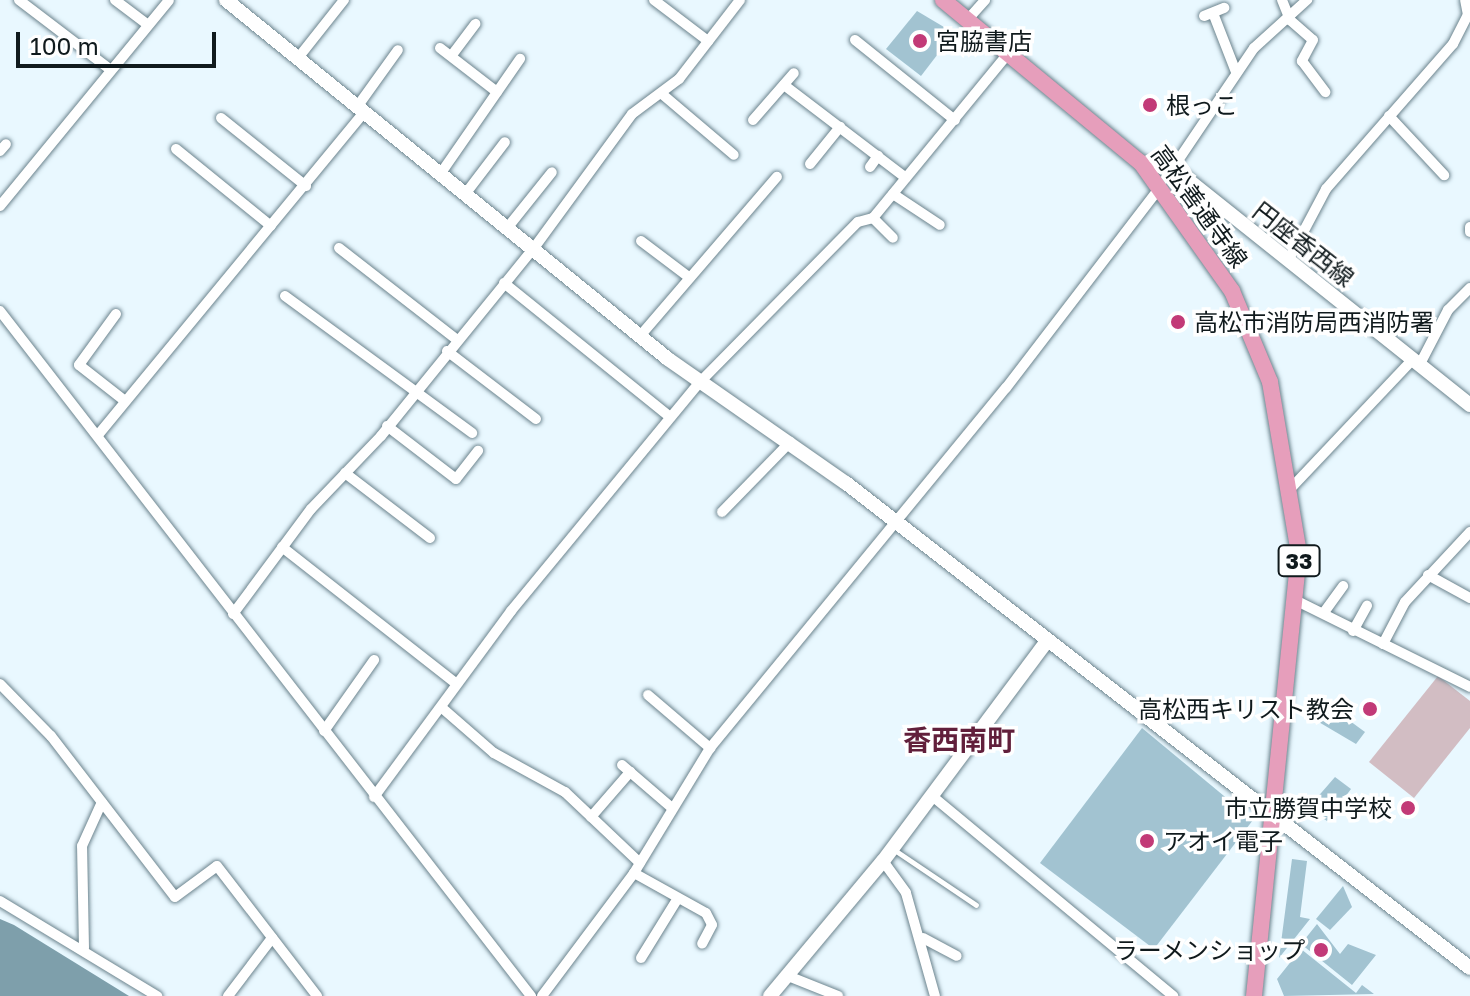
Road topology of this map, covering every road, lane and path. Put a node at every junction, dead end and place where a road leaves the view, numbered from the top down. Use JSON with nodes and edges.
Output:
{"nodes":[{"id":1,"x":19,"y":0,"type":"edge"},
{"id":2,"x":115,"y":0,"type":"edge"},
{"id":3,"x":169,"y":0,"type":"edge"},
{"id":4,"x":226,"y":0,"type":"edge"},
{"id":5,"x":344,"y":0,"type":"edge"},
{"id":6,"x":654,"y":0,"type":"edge"},
{"id":7,"x":740,"y":0,"type":"edge"},
{"id":8,"x":943,"y":0,"type":"edge"},
{"id":9,"x":985,"y":0,"type":"edge"},
{"id":10,"x":1282,"y":0,"type":"edge"},
{"id":11,"x":1307,"y":0,"type":"edge"},
{"id":12,"x":1463,"y":1,"type":"edge"},
{"id":13,"x":1214,"y":13,"type":"dead end"},
{"id":14,"x":1289,"y":13,"type":"junction"},
{"id":15,"x":1469,"y":16,"type":"edge"},
{"id":16,"x":969,"y":18,"type":"junction"},
{"id":17,"x":146,"y":23,"type":"junction"},
{"id":18,"x":475,"y":24,"type":"dead end"},
{"id":19,"x":855,"y":40,"type":"dead end"},
{"id":20,"x":708,"y":41,"type":"junction"},
{"id":21,"x":440,"y":48,"type":"dead end"},
{"id":22,"x":398,"y":50,"type":"dead end"},
{"id":23,"x":1010,"y":51,"type":"junction"},
{"id":24,"x":452,"y":55,"type":"junction"},
{"id":25,"x":298,"y":58,"type":"junction"},
{"id":26,"x":520,"y":59,"type":"dead end"},
{"id":27,"x":107,"y":67,"type":"junction"},
{"id":28,"x":1236,"y":72,"type":"junction"},
{"id":29,"x":794,"y":73,"type":"dead end"},
{"id":30,"x":784,"y":85,"type":"junction"},
{"id":31,"x":497,"y":92,"type":"junction"},
{"id":32,"x":1325,"y":92,"type":"dead end"},
{"id":33,"x":662,"y":94,"type":"junction"},
{"id":34,"x":360,"y":110,"type":"junction"},
{"id":35,"x":1389,"y":116,"type":"junction"},
{"id":36,"x":221,"y":118,"type":"dead end"},
{"id":37,"x":753,"y":120,"type":"dead end"},
{"id":38,"x":955,"y":120,"type":"junction"},
{"id":39,"x":840,"y":127,"type":"junction"},
{"id":40,"x":505,"y":142,"type":"dead end"},
{"id":41,"x":176,"y":149,"type":"dead end"},
{"id":42,"x":734,"y":155,"type":"dead end"},
{"id":43,"x":878,"y":156,"type":"junction"},
{"id":44,"x":1141,"y":163,"type":"junction"},
{"id":45,"x":810,"y":164,"type":"dead end"},
{"id":46,"x":870,"y":167,"type":"dead end"},
{"id":47,"x":1173,"y":168,"type":"junction"},
{"id":48,"x":552,"y":172,"type":"dead end"},
{"id":49,"x":441,"y":173,"type":"junction"},
{"id":50,"x":1444,"y":175,"type":"dead end"},
{"id":51,"x":777,"y":177,"type":"dead end"},
{"id":52,"x":906,"y":178,"type":"junction"},
{"id":53,"x":306,"y":186,"type":"junction"},
{"id":54,"x":1160,"y":187,"type":"junction"},
{"id":55,"x":466,"y":193,"type":"junction"},
{"id":56,"x":893,"y":194,"type":"junction"},
{"id":57,"x":0,"y":206,"type":"edge"},
{"id":58,"x":873,"y":218,"type":"junction"},
{"id":59,"x":940,"y":225,"type":"dead end"},
{"id":60,"x":271,"y":226,"type":"junction"},
{"id":61,"x":508,"y":227,"type":"junction"},
{"id":62,"x":893,"y":238,"type":"dead end"},
{"id":63,"x":641,"y":241,"type":"dead end"},
{"id":64,"x":339,"y":248,"type":"dead end"},
{"id":65,"x":534,"y":248,"type":"junction"},
{"id":66,"x":1289,"y":259,"type":"junction"},
{"id":67,"x":690,"y":278,"type":"junction"},
{"id":68,"x":504,"y":283,"type":"junction"},
{"id":69,"x":1470,"y":288,"type":"edge"},
{"id":70,"x":285,"y":296,"type":"dead end"},
{"id":71,"x":0,"y":311,"type":"edge"},
{"id":72,"x":116,"y":314,"type":"dead end"},
{"id":73,"x":640,"y":336,"type":"junction"},
{"id":74,"x":456,"y":339,"type":"junction"},
{"id":75,"x":447,"y":351,"type":"junction"},
{"id":76,"x":1416,"y":362,"type":"junction"},
{"id":77,"x":700,"y":382,"type":"junction"},
{"id":78,"x":416,"y":392,"type":"junction"},
{"id":79,"x":125,"y":401,"type":"junction"},
{"id":80,"x":1470,"y":405,"type":"edge"},
{"id":81,"x":670,"y":417,"type":"junction"},
{"id":82,"x":536,"y":419,"type":"dead end"},
{"id":83,"x":387,"y":426,"type":"junction"},
{"id":84,"x":472,"y":433,"type":"dead end"},
{"id":85,"x":98,"y":435,"type":"junction"},
{"id":86,"x":790,"y":442,"type":"junction"},
{"id":87,"x":478,"y":451,"type":"dead end"},
{"id":88,"x":345,"y":473,"type":"junction"},
{"id":89,"x":1293,"y":486,"type":"junction"},
{"id":90,"x":722,"y":512,"type":"dead end"},
{"id":91,"x":897,"y":523,"type":"junction"},
{"id":92,"x":1470,"y":532,"type":"edge"},
{"id":93,"x":430,"y":538,"type":"dead end"},
{"id":94,"x":1466,"y":545,"type":"edge"},
{"id":95,"x":282,"y":547,"type":"junction"},
{"id":96,"x":1428,"y":575,"type":"junction"},
{"id":97,"x":1343,"y":586,"type":"dead end"},
{"id":98,"x":1470,"y":598,"type":"edge"},
{"id":99,"x":1297,"y":601,"type":"junction"},
{"id":100,"x":1367,"y":606,"type":"dead end"},
{"id":101,"x":1325,"y":611,"type":"junction"},
{"id":102,"x":233,"y":614,"type":"junction"},
{"id":103,"x":1353,"y":631,"type":"junction"},
{"id":104,"x":1045,"y":644,"type":"junction"},
{"id":105,"x":1383,"y":644,"type":"junction"},
{"id":106,"x":374,"y":660,"type":"dead end"},
{"id":107,"x":0,"y":684,"type":"edge"},
{"id":108,"x":457,"y":684,"type":"junction"},
{"id":109,"x":1470,"y":686,"type":"edge"},
{"id":110,"x":648,"y":695,"type":"dead end"},
{"id":111,"x":441,"y":707,"type":"junction"},
{"id":112,"x":324,"y":731,"type":"junction"},
{"id":113,"x":710,"y":748,"type":"junction"},
{"id":114,"x":931,"y":795,"type":"junction"},
{"id":115,"x":374,"y":797,"type":"junction"},
{"id":116,"x":102,"y":802,"type":"junction"},
{"id":117,"x":672,"y":808,"type":"junction"},
{"id":118,"x":1275,"y":814,"type":"junction"},
{"id":119,"x":591,"y":817,"type":"junction"},
{"id":120,"x":887,"y":855,"type":"junction"},
{"id":121,"x":637,"y":868,"type":"junction"},
{"id":122,"x":678,"y":898,"type":"junction"},
{"id":123,"x":0,"y":901,"type":"edge"},
{"id":124,"x":976,"y":905,"type":"dead end"},
{"id":125,"x":272,"y":938,"type":"junction"},
{"id":126,"x":923,"y":938,"type":"junction"},
{"id":127,"x":702,"y":944,"type":"dead end"},
{"id":128,"x":84,"y":948,"type":"junction"},
{"id":129,"x":957,"y":956,"type":"dead end"},
{"id":130,"x":641,"y":958,"type":"dead end"},
{"id":131,"x":1470,"y":968,"type":"edge"},
{"id":132,"x":788,"y":976,"type":"junction"},
{"id":133,"x":157,"y":996,"type":"edge"},
{"id":134,"x":228,"y":996,"type":"edge"},
{"id":135,"x":317,"y":996,"type":"edge"},
{"id":136,"x":531,"y":996,"type":"edge"},
{"id":137,"x":542,"y":996,"type":"edge"},
{"id":138,"x":770,"y":996,"type":"edge"},
{"id":139,"x":838,"y":996,"type":"edge"},
{"id":140,"x":935,"y":996,"type":"edge"},
{"id":141,"x":1173,"y":996,"type":"edge"},
{"id":142,"x":1254,"y":996,"type":"edge"}],
"edges":[{"from":1,"to":27,"type":"street"},
{"from":2,"to":17,"type":"street"},
{"from":3,"to":17,"type":"street"},
{"from":4,"to":25,"type":"street"},
{"from":5,"to":25,"type":"street"},
{"from":6,"to":20,"type":"street"},
{"from":7,"to":20,"type":"street"},
{"from":8,"to":16,"type":"main road","name":"高松善通寺線","number":"33"},
{"from":9,"to":16,"type":"street"},
{"from":10,"to":14,"type":"street"},
{"from":11,"to":14,"type":"street"},
{"from":12,"to":15,"type":"street"},
{"from":13,"to":28,"type":"street"},
{"from":14,"to":28,"type":"street"},
{"from":14,"to":32,"type":"street"},
{"from":15,"to":35,"type":"street"},
{"from":16,"to":23,"type":"main road","name":"高松善通寺線","number":"33"},
{"from":17,"to":27,"type":"street"},
{"from":18,"to":24,"type":"street"},
{"from":19,"to":38,"type":"street"},
{"from":20,"to":33,"type":"street"},
{"from":21,"to":24,"type":"street"},
{"from":22,"to":34,"type":"street"},
{"from":23,"to":38,"type":"street"},
{"from":23,"to":44,"type":"main road","name":"高松善通寺線","number":"33"},
{"from":24,"to":31,"type":"street"},
{"from":25,"to":34,"type":"street"},
{"from":26,"to":31,"type":"street"},
{"from":27,"to":57,"type":"street"},
{"from":28,"to":47,"type":"street"},
{"from":29,"to":30,"type":"street"},
{"from":30,"to":37,"type":"street"},
{"from":30,"to":39,"type":"street"},
{"from":31,"to":49,"type":"street"},
{"from":33,"to":42,"type":"street"},
{"from":33,"to":65,"type":"street"},
{"from":34,"to":49,"type":"street"},
{"from":34,"to":53,"type":"street"},
{"from":35,"to":50,"type":"street"},
{"from":35,"to":66,"type":"street"},
{"from":36,"to":53,"type":"street"},
{"from":38,"to":52,"type":"street"},
{"from":39,"to":43,"type":"street"},
{"from":39,"to":45,"type":"street"},
{"from":40,"to":55,"type":"street"},
{"from":41,"to":60,"type":"street"},
{"from":43,"to":46,"type":"street"},
{"from":43,"to":52,"type":"street"},
{"from":44,"to":47,"type":"street","name":"円座香西線"},
{"from":44,"to":54,"type":"main road","name":"高松善通寺線","number":"33"},
{"from":47,"to":66,"type":"street","name":"円座香西線"},
{"from":48,"to":61,"type":"street"},
{"from":49,"to":55,"type":"street"},
{"from":51,"to":67,"type":"street"},
{"from":52,"to":56,"type":"street"},
{"from":53,"to":60,"type":"street"},
{"from":54,"to":89,"type":"main road","name":"高松善通寺線","number":"33"},
{"from":54,"to":91,"type":"street"},
{"from":55,"to":61,"type":"street"},
{"from":56,"to":58,"type":"street"},
{"from":56,"to":59,"type":"street"},
{"from":58,"to":62,"type":"street"},
{"from":58,"to":77,"type":"street"},
{"from":60,"to":79,"type":"street"},
{"from":61,"to":65,"type":"street"},
{"from":63,"to":67,"type":"street"},
{"from":64,"to":74,"type":"street"},
{"from":65,"to":68,"type":"street"},
{"from":65,"to":73,"type":"street"},
{"from":66,"to":76,"type":"street","name":"円座香西線"},
{"from":67,"to":73,"type":"street"},
{"from":68,"to":74,"type":"street"},
{"from":68,"to":81,"type":"street"},
{"from":69,"to":76,"type":"street"},
{"from":70,"to":78,"type":"street"},
{"from":71,"to":85,"type":"street"},
{"from":72,"to":79,"type":"street"},
{"from":73,"to":77,"type":"street"},
{"from":74,"to":75,"type":"street"},
{"from":75,"to":78,"type":"street"},
{"from":75,"to":82,"type":"street"},
{"from":76,"to":80,"type":"street","name":"円座香西線"},
{"from":76,"to":89,"type":"street"},
{"from":77,"to":81,"type":"street"},
{"from":77,"to":86,"type":"street"},
{"from":78,"to":83,"type":"street"},
{"from":78,"to":84,"type":"street"},
{"from":79,"to":85,"type":"street"},
{"from":81,"to":108,"type":"street"},
{"from":83,"to":87,"type":"street"},
{"from":83,"to":88,"type":"street"},
{"from":85,"to":102,"type":"street"},
{"from":86,"to":90,"type":"street"},
{"from":86,"to":91,"type":"street"},
{"from":88,"to":93,"type":"street"},
{"from":88,"to":95,"type":"street"},
{"from":89,"to":99,"type":"main road","name":"高松善通寺線","number":"33"},
{"from":91,"to":104,"type":"street"},
{"from":91,"to":113,"type":"street"},
{"from":92,"to":94,"type":"street"},
{"from":94,"to":96,"type":"street"},
{"from":95,"to":102,"type":"street"},
{"from":95,"to":108,"type":"street"},
{"from":96,"to":98,"type":"street"},
{"from":96,"to":105,"type":"street"},
{"from":97,"to":101,"type":"street"},
{"from":99,"to":101,"type":"street"},
{"from":99,"to":118,"type":"main road","name":"高松善通寺線","number":"33"},
{"from":100,"to":103,"type":"street"},
{"from":101,"to":103,"type":"street"},
{"from":102,"to":112,"type":"street"},
{"from":103,"to":105,"type":"street"},
{"from":104,"to":114,"type":"street"},
{"from":104,"to":118,"type":"street"},
{"from":105,"to":109,"type":"street"},
{"from":106,"to":112,"type":"street"},
{"from":107,"to":116,"type":"street"},
{"from":108,"to":111,"type":"street"},
{"from":110,"to":113,"type":"street"},
{"from":111,"to":115,"type":"street"},
{"from":111,"to":119,"type":"street"},
{"from":112,"to":115,"type":"street"},
{"from":113,"to":117,"type":"street"},
{"from":114,"to":120,"type":"street"},
{"from":114,"to":141,"type":"street"},
{"from":115,"to":136,"type":"street"},
{"from":116,"to":125,"type":"street"},
{"from":116,"to":128,"type":"street"},
{"from":117,"to":119,"type":"street"},
{"from":117,"to":121,"type":"street"},
{"from":118,"to":131,"type":"street"},
{"from":118,"to":142,"type":"main road","name":"高松善通寺線","number":"33"},
{"from":119,"to":121,"type":"street"},
{"from":120,"to":124,"type":"lane"},
{"from":120,"to":126,"type":"street"},
{"from":120,"to":132,"type":"street"},
{"from":121,"to":122,"type":"street"},
{"from":121,"to":137,"type":"street"},
{"from":122,"to":127,"type":"street"},
{"from":122,"to":130,"type":"street"},
{"from":123,"to":128,"type":"street"},
{"from":125,"to":134,"type":"street"},
{"from":125,"to":135,"type":"street"},
{"from":126,"to":129,"type":"street"},
{"from":126,"to":140,"type":"street"},
{"from":128,"to":133,"type":"street"},
{"from":132,"to":138,"type":"street"},
{"from":132,"to":139,"type":"street"}]}
